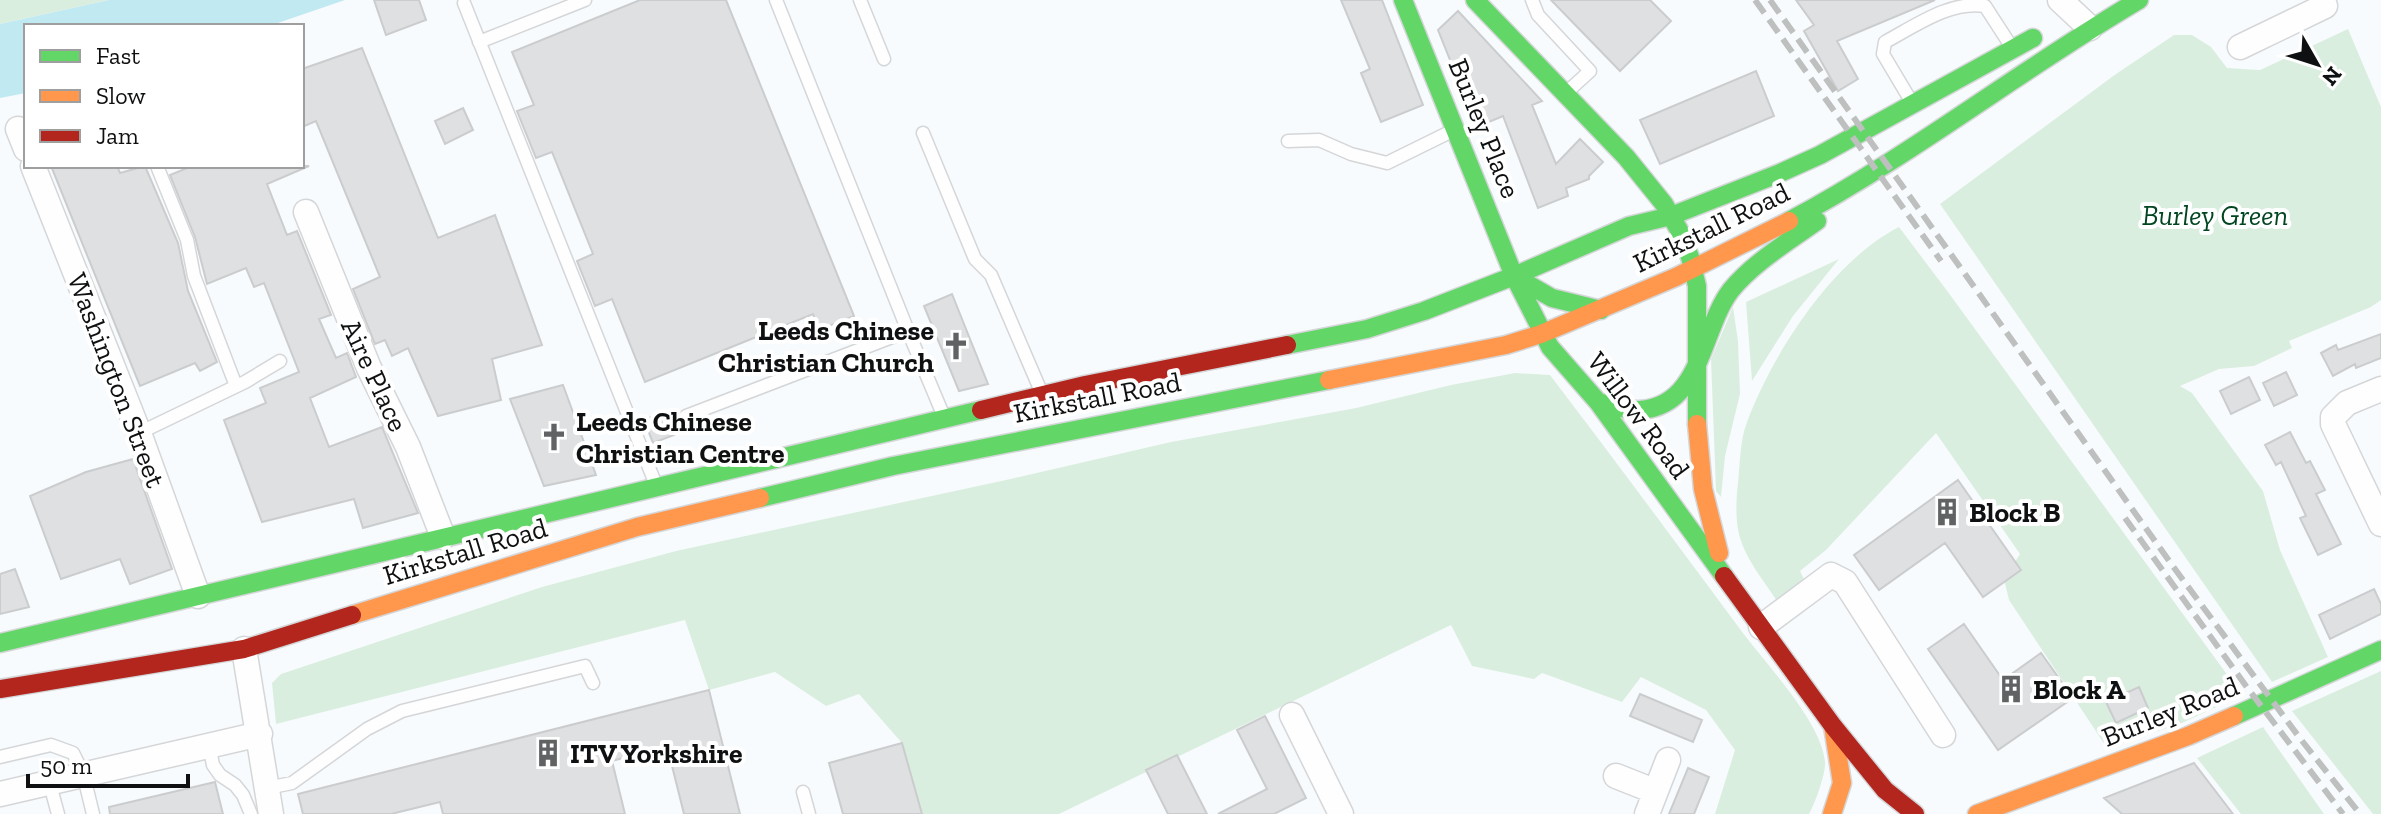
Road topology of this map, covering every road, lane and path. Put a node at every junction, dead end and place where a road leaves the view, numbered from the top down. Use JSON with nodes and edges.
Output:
{"nodes":[{"id":1,"x":585,"y":0,"type":"edge"},
{"id":2,"x":776,"y":0,"type":"edge"},
{"id":3,"x":860,"y":0,"type":"edge"},
{"id":4,"x":1403,"y":0,"type":"edge"},
{"id":5,"x":1475,"y":0,"type":"edge"},
{"id":6,"x":1532,"y":0,"type":"edge"},
{"id":7,"x":2115,"y":0,"type":"edge"},
{"id":8,"x":2139,"y":0,"type":"edge"},
{"id":9,"x":2323,"y":0,"type":"edge"},
{"id":10,"x":464,"y":3,"type":"dead end"},
{"id":11,"x":2068,"y":18,"type":"edge"},
{"id":12,"x":479,"y":42,"type":"junction"},
{"id":13,"x":2240,"y":47,"type":"dead end"},
{"id":14,"x":2013,"y":49,"type":"junction"},
{"id":15,"x":884,"y":59,"type":"dead end"},
{"id":16,"x":1565,"y":94,"type":"junction"},
{"id":17,"x":1912,"y":103,"type":"junction"},
{"id":18,"x":1455,"y":130,"type":"junction"},
{"id":19,"x":923,"y":133,"type":"dead end"},
{"id":20,"x":1288,"y":141,"type":"dead end"},
{"id":21,"x":1906,"y":153,"type":"junction"},
{"id":22,"x":34,"y":168,"type":"edge"},
{"id":23,"x":158,"y":168,"type":"edge"},
{"id":24,"x":306,"y":212,"type":"dead end"},
{"id":25,"x":1671,"y":216,"type":"junction"},
{"id":26,"x":1629,"y":226,"type":"junction"},
{"id":27,"x":1694,"y":270,"type":"junction"},
{"id":28,"x":1514,"y":276,"type":"junction"},
{"id":29,"x":1601,"y":310,"type":"junction"},
{"id":30,"x":908,"y":331,"type":"junction"},
{"id":31,"x":1545,"y":334,"type":"junction"},
{"id":32,"x":280,"y":361,"type":"dead end"},
{"id":33,"x":1697,"y":368,"type":"junction"},
{"id":34,"x":236,"y":386,"type":"junction"},
{"id":35,"x":2381,"y":389,"type":"edge"},
{"id":36,"x":1043,"y":395,"type":"junction"},
{"id":37,"x":1598,"y":402,"type":"junction"},
{"id":38,"x":686,"y":416,"type":"dead end"},
{"id":39,"x":945,"y":418,"type":"junction"},
{"id":40,"x":139,"y":433,"type":"junction"},
{"id":41,"x":656,"y":487,"type":"junction"},
{"id":42,"x":2381,"y":524,"type":"edge"},
{"id":43,"x":443,"y":537,"type":"junction"},
{"id":44,"x":320,"y":569,"type":"junction"},
{"id":45,"x":339,"y":579,"type":"dead end"},
{"id":46,"x":1729,"y":581,"type":"junction"},
{"id":47,"x":198,"y":596,"type":"junction"},
{"id":48,"x":106,"y":617,"type":"junction"},
{"id":49,"x":1761,"y":627,"type":"junction"},
{"id":50,"x":0,"y":643,"type":"edge"},
{"id":51,"x":244,"y":649,"type":"junction"},
{"id":52,"x":2381,"y":650,"type":"edge"},
{"id":53,"x":114,"y":669,"type":"junction"},
{"id":54,"x":593,"y":683,"type":"dead end"},
{"id":55,"x":0,"y":689,"type":"edge"},
{"id":56,"x":1292,"y":715,"type":"dead end"},
{"id":57,"x":1833,"y":726,"type":"junction"},
{"id":58,"x":260,"y":734,"type":"junction"},
{"id":59,"x":1943,"y":735,"type":"dead end"},
{"id":60,"x":209,"y":745,"type":"junction"},
{"id":61,"x":0,"y":757,"type":"edge"},
{"id":62,"x":1668,"y":760,"type":"dead end"},
{"id":63,"x":83,"y":773,"type":"junction"},
{"id":64,"x":1616,"y":776,"type":"dead end"},
{"id":65,"x":49,"y":781,"type":"junction"},
{"id":66,"x":267,"y":788,"type":"junction"},
{"id":67,"x":803,"y":792,"type":"dead end"},
{"id":68,"x":0,"y":794,"type":"edge"},
{"id":69,"x":1651,"y":802,"type":"edge"},
{"id":70,"x":58,"y":814,"type":"edge"},
{"id":71,"x":93,"y":814,"type":"edge"},
{"id":72,"x":251,"y":814,"type":"edge"},
{"id":73,"x":271,"y":814,"type":"edge"},
{"id":74,"x":809,"y":814,"type":"edge"},
{"id":75,"x":1341,"y":814,"type":"edge"},
{"id":76,"x":1832,"y":814,"type":"edge"},
{"id":77,"x":1915,"y":814,"type":"edge"},
{"id":78,"x":1977,"y":814,"type":"edge"}],
"edges":[{"from":1,"to":12,"type":"lane"},
{"from":2,"to":30,"type":"lane"},
{"from":3,"to":15,"type":"lane"},
{"from":4,"to":18,"type":"main road","name":"Burley Place"},
{"from":5,"to":16,"type":"main road","name":"Burley Place"},
{"from":6,"to":16,"type":"lane"},
{"from":7,"to":11,"type":"main road","name":"Kirkstall Road"},
{"from":8,"to":11,"type":"main road","name":"Kirkstall Road"},
{"from":9,"to":13,"type":"street"},
{"from":10,"to":12,"type":"lane"},
{"from":11,"to":14,"type":"main road","name":"Kirkstall Road"},
{"from":11,"to":21,"type":"main road","name":"Kirkstall Road"},
{"from":12,"to":41,"type":"lane"},
{"from":14,"to":17,"type":"main road","name":"Kirkstall Road"},
{"from":14,"to":17,"type":"lane"},
{"from":16,"to":25,"type":"main road","name":"Burley Place"},
{"from":17,"to":25,"type":"main road","name":"Kirkstall Road"},
{"from":18,"to":20,"type":"lane"},
{"from":18,"to":28,"type":"main road","name":"Burley Place"},
{"from":19,"to":36,"type":"lane"},
{"from":21,"to":27,"type":"main road","name":"Kirkstall Road"},
{"from":21,"to":33,"type":"main road"},
{"from":22,"to":40,"type":"street","name":"Washington Street"},
{"from":23,"to":34,"type":"lane"},
{"from":24,"to":43,"type":"street","name":"Aire Place"},
{"from":25,"to":26,"type":"main road","name":"Kirkstall Road"},
{"from":25,"to":27,"type":"main road","name":"Burley Place"},
{"from":26,"to":27,"type":"main road"},
{"from":26,"to":28,"type":"main road","name":"Kirkstall Road"},
{"from":27,"to":29,"type":"main road","name":"Kirkstall Road"},
{"from":27,"to":33,"type":"main road","name":"Willow Road"},
{"from":28,"to":29,"type":"main road"},
{"from":28,"to":31,"type":"main road","name":"Willow Road"},
{"from":28,"to":36,"type":"main road","name":"Kirkstall Road"},
{"from":29,"to":31,"type":"main road","name":"Kirkstall Road"},
{"from":30,"to":38,"type":"lane"},
{"from":30,"to":39,"type":"lane"},
{"from":31,"to":37,"type":"main road","name":"Willow Road"},
{"from":31,"to":51,"type":"main road","name":"Kirkstall Road"},
{"from":32,"to":34,"type":"lane"},
{"from":33,"to":37,"type":"main road"},
{"from":33,"to":46,"type":"main road","name":"Willow Road"},
{"from":34,"to":40,"type":"lane"},
{"from":35,"to":42,"type":"street"},
{"from":36,"to":39,"type":"main road","name":"Kirkstall Road"},
{"from":37,"to":46,"type":"main road","name":"Willow Road"},
{"from":39,"to":41,"type":"main road","name":"Kirkstall Road"},
{"from":40,"to":47,"type":"street","name":"Washington Street"},
{"from":41,"to":43,"type":"main road","name":"Kirkstall Road"},
{"from":43,"to":44,"type":"main road","name":"Kirkstall Road"},
{"from":44,"to":45,"type":"main road"},
{"from":44,"to":47,"type":"main road","name":"Kirkstall Road"},
{"from":46,"to":49,"type":"main road","name":"Willow Road"},
{"from":47,"to":48,"type":"main road","name":"Kirkstall Road"},
{"from":48,"to":50,"type":"main road","name":"Kirkstall Road"},
{"from":48,"to":53,"type":"main road"},
{"from":49,"to":57,"type":"main road","name":"Willow Road"},
{"from":49,"to":59,"type":"street"},
{"from":51,"to":53,"type":"main road","name":"Kirkstall Road"},
{"from":51,"to":58,"type":"street"},
{"from":52,"to":78,"type":"main road","name":"Burley Road"},
{"from":53,"to":55,"type":"main road","name":"Kirkstall Road"},
{"from":54,"to":66,"type":"lane"},
{"from":56,"to":75,"type":"street"},
{"from":57,"to":76,"type":"main road"},
{"from":57,"to":77,"type":"main road","name":"Willow Road"},
{"from":58,"to":60,"type":"street"},
{"from":58,"to":66,"type":"street"},
{"from":60,"to":63,"type":"street"},
{"from":60,"to":72,"type":"lane"},
{"from":61,"to":63,"type":"lane"},
{"from":62,"to":69,"type":"street"},
{"from":63,"to":65,"type":"street"},
{"from":63,"to":71,"type":"lane"},
{"from":64,"to":69,"type":"street"},
{"from":65,"to":68,"type":"street"},
{"from":65,"to":70,"type":"lane"},
{"from":66,"to":73,"type":"street"},
{"from":67,"to":74,"type":"lane"}]}
